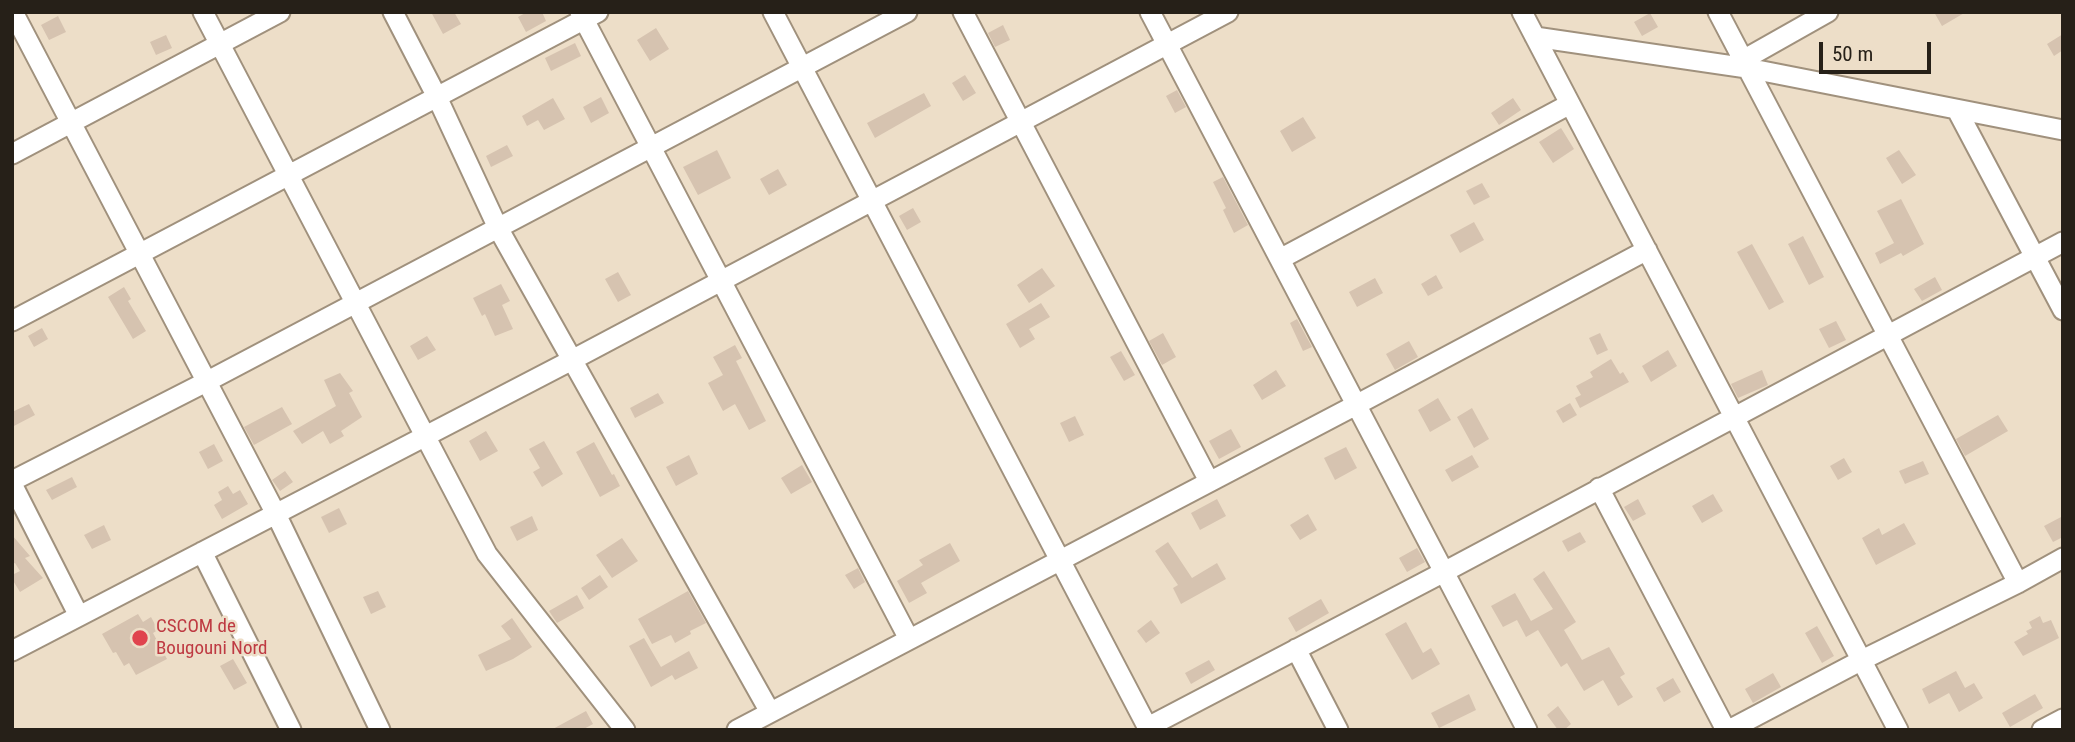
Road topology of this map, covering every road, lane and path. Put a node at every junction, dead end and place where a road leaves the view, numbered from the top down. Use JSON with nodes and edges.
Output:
{"nodes":[{"id":1,"x":13,"y":12,"type":"edge"},
{"id":2,"x":203,"y":12,"type":"edge"},
{"id":3,"x":281,"y":12,"type":"edge"},
{"id":4,"x":393,"y":12,"type":"edge"},
{"id":5,"x":773,"y":12,"type":"edge"},
{"id":6,"x":907,"y":12,"type":"edge"},
{"id":7,"x":963,"y":12,"type":"edge"},
{"id":8,"x":1150,"y":12,"type":"edge"},
{"id":9,"x":1228,"y":12,"type":"edge"},
{"id":10,"x":1522,"y":12,"type":"edge"},
{"id":11,"x":1718,"y":12,"type":"edge"},
{"id":12,"x":1828,"y":12,"type":"edge"},
{"id":13,"x":588,"y":15,"type":"edge"},
{"id":14,"x":1535,"y":37,"type":"junction"},
{"id":15,"x":220,"y":44,"type":"junction"},
{"id":16,"x":1167,"y":45,"type":"junction"},
{"id":17,"x":1745,"y":64,"type":"junction"},
{"id":18,"x":802,"y":68,"type":"junction"},
{"id":19,"x":437,"y":97,"type":"junction"},
{"id":20,"x":1570,"y":104,"type":"junction"},
{"id":21,"x":1958,"y":110,"type":"junction"},
{"id":22,"x":1020,"y":121,"type":"junction"},
{"id":23,"x":71,"y":123,"type":"junction"},
{"id":24,"x":2063,"y":130,"type":"edge"},
{"id":25,"x":652,"y":148,"type":"junction"},
{"id":26,"x":12,"y":154,"type":"edge"},
{"id":27,"x":289,"y":175,"type":"junction"},
{"id":28,"x":871,"y":199,"type":"junction"},
{"id":29,"x":498,"y":228,"type":"junction"},
{"id":30,"x":2063,"y":242,"type":"edge"},
{"id":31,"x":1647,"y":250,"type":"junction"},
{"id":32,"x":140,"y":254,"type":"junction"},
{"id":33,"x":2035,"y":257,"type":"junction"},
{"id":34,"x":1280,"y":259,"type":"junction"},
{"id":35,"x":721,"y":280,"type":"junction"},
{"id":36,"x":355,"y":303,"type":"junction"},
{"id":37,"x":2063,"y":310,"type":"edge"},
{"id":38,"x":12,"y":321,"type":"edge"},
{"id":39,"x":1887,"y":335,"type":"junction"},
{"id":40,"x":572,"y":360,"type":"junction"},
{"id":41,"x":206,"y":382,"type":"junction"},
{"id":42,"x":1356,"y":405,"type":"junction"},
{"id":43,"x":1734,"y":416,"type":"junction"},
{"id":44,"x":425,"y":435,"type":"junction"},
{"id":45,"x":1209,"y":481,"type":"junction"},
{"id":46,"x":12,"y":483,"type":"edge"},
{"id":47,"x":1599,"y":488,"type":"junction"},
{"id":48,"x":276,"y":514,"type":"junction"},
{"id":49,"x":202,"y":552,"type":"junction"},
{"id":50,"x":2063,"y":558,"type":"edge"},
{"id":51,"x":1060,"y":559,"type":"junction"},
{"id":52,"x":1444,"y":572,"type":"junction"},
{"id":53,"x":2018,"y":583,"type":"junction"},
{"id":54,"x":79,"y":617,"type":"junction"},
{"id":55,"x":909,"y":639,"type":"junction"},
{"id":56,"x":1296,"y":649,"type":"junction"},
{"id":57,"x":12,"y":652,"type":"edge"},
{"id":58,"x":1862,"y":660,"type":"junction"},
{"id":59,"x":770,"y":712,"type":"junction"},
{"id":60,"x":2063,"y":719,"type":"edge"},
{"id":61,"x":1149,"y":729,"type":"edge"},
{"id":62,"x":290,"y":730,"type":"edge"},
{"id":63,"x":380,"y":730,"type":"edge"},
{"id":64,"x":625,"y":730,"type":"edge"},
{"id":65,"x":737,"y":730,"type":"edge"},
{"id":66,"x":1338,"y":730,"type":"edge"},
{"id":67,"x":1527,"y":730,"type":"edge"},
{"id":68,"x":1728,"y":730,"type":"edge"},
{"id":69,"x":1898,"y":730,"type":"edge"},
{"id":70,"x":2042,"y":730,"type":"edge"}],
"edges":[{"from":1,"to":23,"type":"street"},
{"from":2,"to":15,"type":"street"},
{"from":3,"to":15,"type":"street"},
{"from":4,"to":19,"type":"street"},
{"from":5,"to":18,"type":"street"},
{"from":6,"to":18,"type":"street"},
{"from":7,"to":22,"type":"street"},
{"from":8,"to":16,"type":"street"},
{"from":9,"to":16,"type":"street"},
{"from":10,"to":14,"type":"street"},
{"from":11,"to":17,"type":"street"},
{"from":12,"to":17,"type":"street"},
{"from":13,"to":19,"type":"street"},
{"from":13,"to":25,"type":"street"},
{"from":14,"to":17,"type":"street"},
{"from":14,"to":20,"type":"street"},
{"from":15,"to":23,"type":"street"},
{"from":15,"to":27,"type":"street"},
{"from":16,"to":22,"type":"street"},
{"from":16,"to":34,"type":"street"},
{"from":17,"to":21,"type":"street"},
{"from":17,"to":39,"type":"street"},
{"from":18,"to":25,"type":"street"},
{"from":18,"to":28,"type":"street"},
{"from":19,"to":27,"type":"street"},
{"from":19,"to":29,"type":"street"},
{"from":20,"to":31,"type":"street"},
{"from":20,"to":34,"type":"street"},
{"from":21,"to":24,"type":"street"},
{"from":21,"to":33,"type":"street"},
{"from":22,"to":28,"type":"street"},
{"from":22,"to":45,"type":"street"},
{"from":23,"to":26,"type":"street"},
{"from":23,"to":32,"type":"street"},
{"from":25,"to":29,"type":"street"},
{"from":25,"to":35,"type":"street"},
{"from":27,"to":32,"type":"street"},
{"from":27,"to":36,"type":"street"},
{"from":28,"to":35,"type":"street"},
{"from":28,"to":51,"type":"street"},
{"from":29,"to":36,"type":"street"},
{"from":29,"to":40,"type":"street"},
{"from":30,"to":33,"type":"street"},
{"from":31,"to":42,"type":"street"},
{"from":31,"to":43,"type":"street"},
{"from":32,"to":38,"type":"street"},
{"from":32,"to":41,"type":"street"},
{"from":33,"to":37,"type":"street"},
{"from":33,"to":39,"type":"street"},
{"from":34,"to":42,"type":"street"},
{"from":35,"to":40,"type":"street"},
{"from":35,"to":55,"type":"street"},
{"from":36,"to":41,"type":"street"},
{"from":36,"to":44,"type":"street"},
{"from":39,"to":43,"type":"street"},
{"from":39,"to":53,"type":"street"},
{"from":40,"to":44,"type":"street"},
{"from":40,"to":59,"type":"street"},
{"from":41,"to":46,"type":"street"},
{"from":41,"to":48,"type":"street"},
{"from":42,"to":45,"type":"street"},
{"from":42,"to":52,"type":"street"},
{"from":43,"to":47,"type":"street"},
{"from":43,"to":58,"type":"street"},
{"from":44,"to":48,"type":"street"},
{"from":44,"to":64,"type":"street"},
{"from":45,"to":51,"type":"street"},
{"from":46,"to":54,"type":"street"},
{"from":47,"to":52,"type":"street"},
{"from":47,"to":68,"type":"street"},
{"from":48,"to":49,"type":"street"},
{"from":48,"to":63,"type":"street"},
{"from":49,"to":54,"type":"street"},
{"from":49,"to":62,"type":"street"},
{"from":50,"to":53,"type":"street"},
{"from":51,"to":55,"type":"street"},
{"from":51,"to":61,"type":"street"},
{"from":52,"to":56,"type":"street"},
{"from":52,"to":67,"type":"street"},
{"from":53,"to":58,"type":"street"},
{"from":54,"to":57,"type":"street"},
{"from":55,"to":59,"type":"street"},
{"from":56,"to":61,"type":"street"},
{"from":56,"to":66,"type":"street"},
{"from":58,"to":68,"type":"street"},
{"from":58,"to":69,"type":"street"},
{"from":59,"to":65,"type":"street"},
{"from":60,"to":70,"type":"street"}]}
